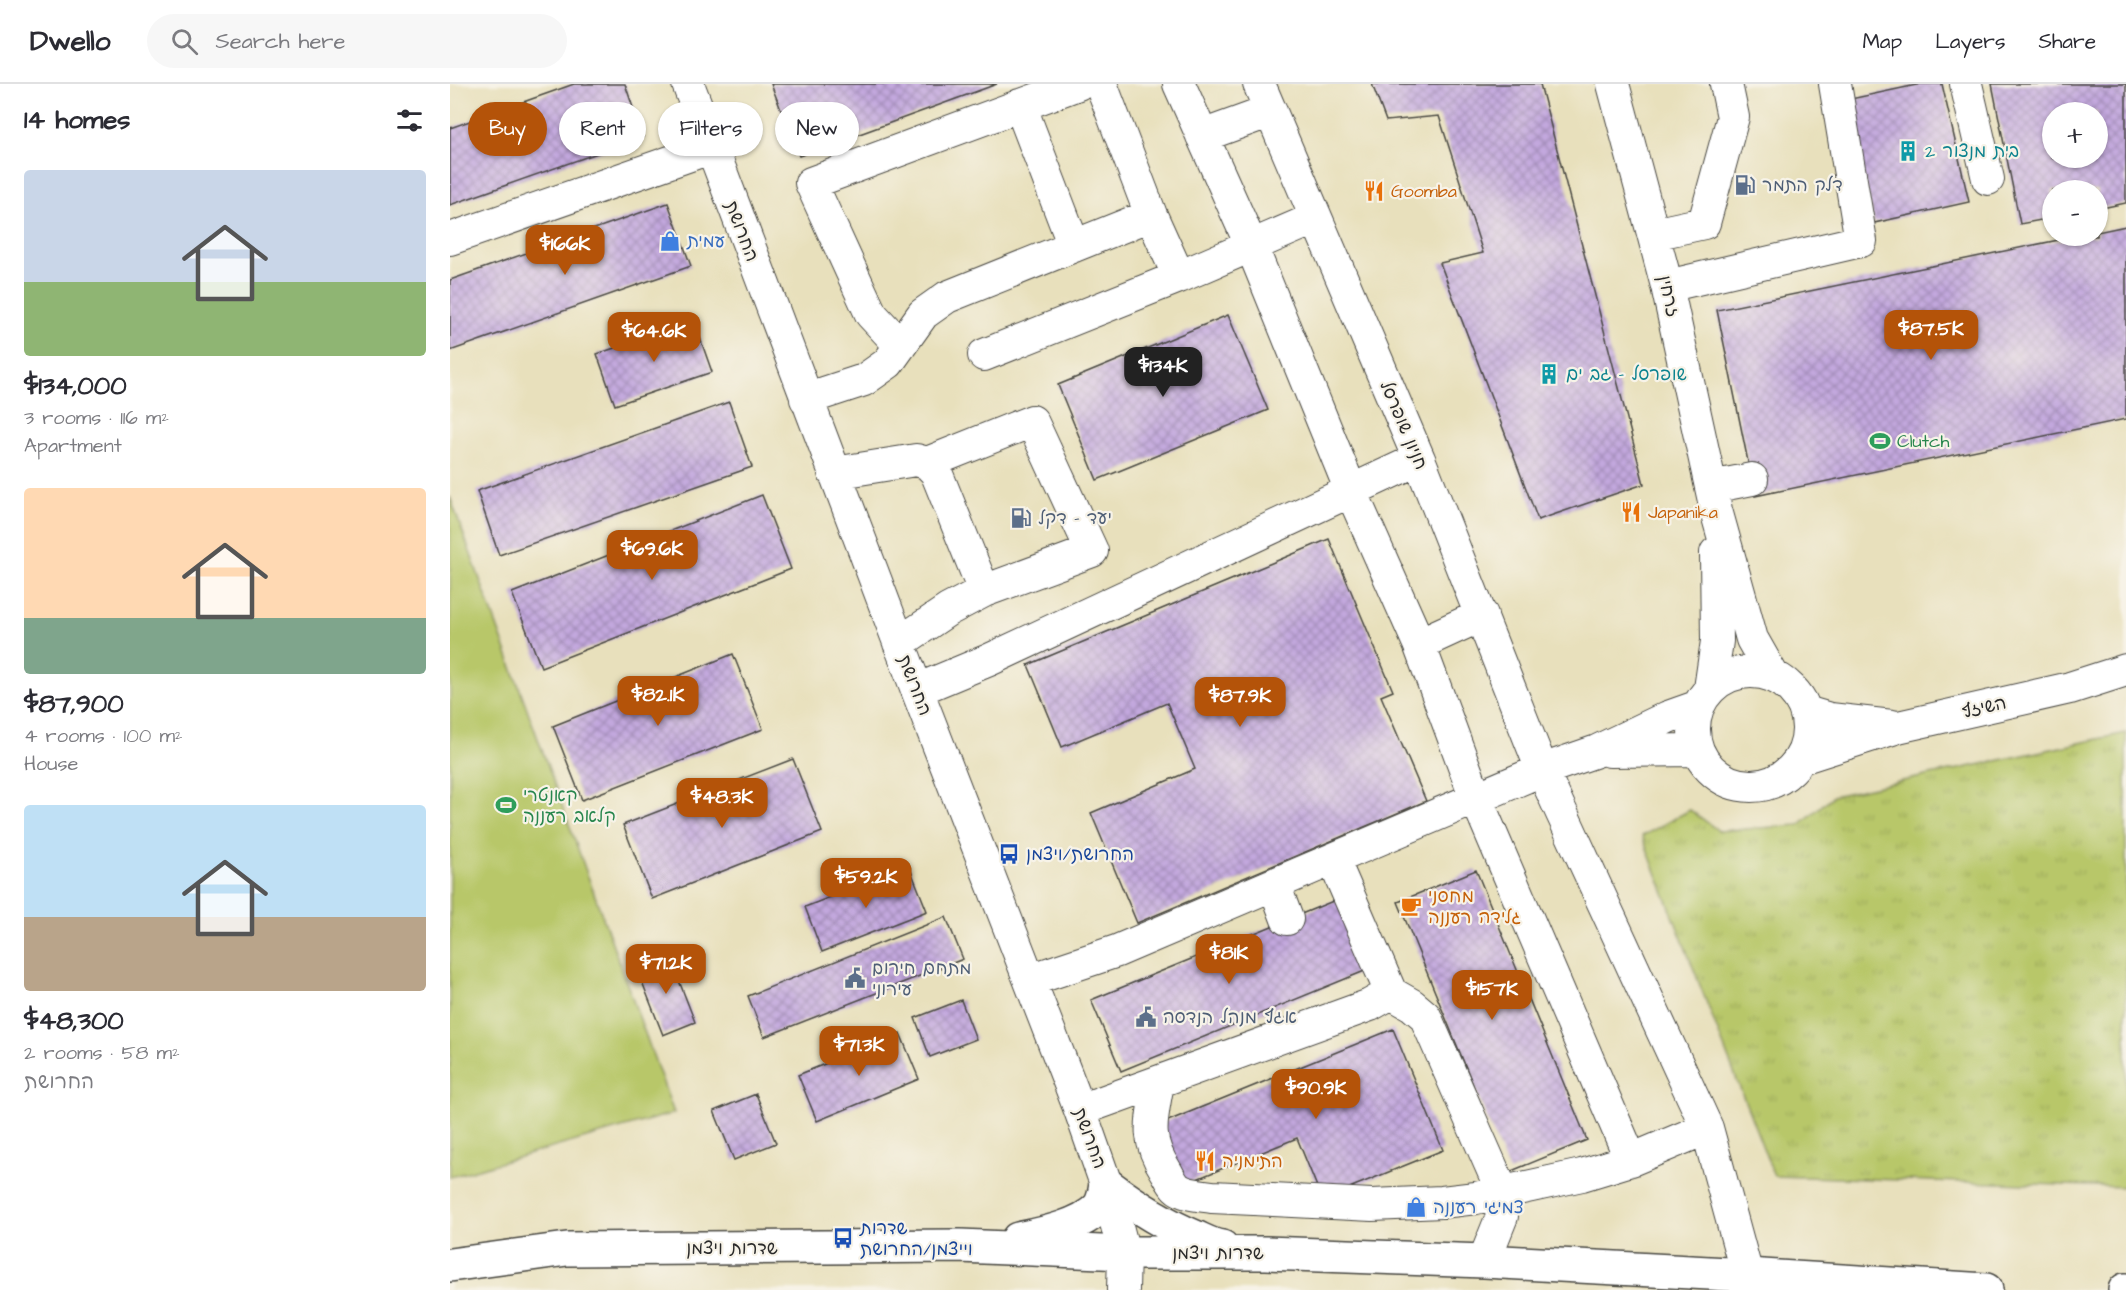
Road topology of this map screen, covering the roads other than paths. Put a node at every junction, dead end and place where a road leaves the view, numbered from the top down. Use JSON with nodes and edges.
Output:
{"nodes":[{"id":1,"x":688,"y":84,"type":"edge"},
{"id":2,"x":1078,"y":84,"type":"edge"},
{"id":3,"x":1101,"y":84,"type":"edge"},
{"id":4,"x":1179,"y":84,"type":"edge"},
{"id":5,"x":1613,"y":84,"type":"edge"},
{"id":6,"x":1726,"y":84,"type":"edge"},
{"id":7,"x":1835,"y":84,"type":"edge"},
{"id":8,"x":1966,"y":84,"type":"edge"},
{"id":9,"x":1265,"y":97,"type":"edge"},
{"id":10,"x":694,"y":102,"type":"edge"},
{"id":11,"x":1020,"y":105,"type":"junction"},
{"id":12,"x":1202,"y":136,"type":"junction"},
{"id":13,"x":688,"y":156,"type":"edge"},
{"id":14,"x":714,"y":156,"type":"edge"},
{"id":15,"x":1988,"y":179,"type":"dead end"},
{"id":16,"x":1151,"y":215,"type":"junction"},
{"id":17,"x":1316,"y":218,"type":"junction"},
{"id":18,"x":1653,"y":234,"type":"junction"},
{"id":19,"x":450,"y":239,"type":"edge"},
{"id":20,"x":1251,"y":245,"type":"junction"},
{"id":21,"x":1074,"y":246,"type":"junction"},
{"id":22,"x":1179,"y":277,"type":"junction"},
{"id":23,"x":1667,"y":286,"type":"junction"},
{"id":24,"x":900,"y":345,"type":"junction"},
{"id":25,"x":984,"y":355,"type":"dead end"},
{"id":26,"x":806,"y":399,"type":"junction"},
{"id":27,"x":1419,"y":459,"type":"junction"},
{"id":28,"x":927,"y":463,"type":"junction"},
{"id":29,"x":834,"y":473,"type":"junction"},
{"id":30,"x":1752,"y":479,"type":"dead end"},
{"id":31,"x":1351,"y":491,"type":"junction"},
{"id":32,"x":1713,"y":499,"type":"junction"},
{"id":33,"x":984,"y":591,"type":"junction"},
{"id":34,"x":1482,"y":615,"type":"junction"},
{"id":35,"x":899,"y":643,"type":"junction"},
{"id":36,"x":1419,"y":644,"type":"junction"},
{"id":37,"x":2126,"y":670,"type":"edge"},
{"id":38,"x":1773,"y":676,"type":"junction"},
{"id":39,"x":2126,"y":681,"type":"edge"},
{"id":40,"x":2070,"y":688,"type":"junction"},
{"id":41,"x":917,"y":690,"type":"junction"},
{"id":42,"x":1705,"y":698,"type":"junction"},
{"id":43,"x":1806,"y":712,"type":"junction"},
{"id":44,"x":1899,"y":727,"type":"junction"},
{"id":45,"x":1697,"y":750,"type":"junction"},
{"id":46,"x":1597,"y":751,"type":"junction"},
{"id":47,"x":1802,"y":759,"type":"junction"},
{"id":48,"x":1542,"y":770,"type":"junction"},
{"id":49,"x":1476,"y":798,"type":"junction"},
{"id":50,"x":1333,"y":859,"type":"junction"},
{"id":51,"x":1274,"y":884,"type":"junction"},
{"id":52,"x":1287,"y":919,"type":"dead end"},
{"id":53,"x":1030,"y":980,"type":"junction"},
{"id":54,"x":1391,"y":993,"type":"junction"},
{"id":55,"x":1158,"y":1082,"type":"junction"},
{"id":56,"x":1080,"y":1110,"type":"junction"},
{"id":57,"x":1707,"y":1128,"type":"junction"},
{"id":58,"x":1631,"y":1160,"type":"junction"},
{"id":59,"x":1106,"y":1184,"type":"junction"},
{"id":60,"x":1502,"y":1191,"type":"junction"},
{"id":61,"x":960,"y":1246,"type":"junction"},
{"id":62,"x":1124,"y":1253,"type":"junction"},
{"id":63,"x":1266,"y":1253,"type":"junction"},
{"id":64,"x":1484,"y":1261,"type":"junction"},
{"id":65,"x":450,"y":1265,"type":"edge"},
{"id":66,"x":1747,"y":1275,"type":"junction"},
{"id":67,"x":1123,"y":1290,"type":"edge"},
{"id":68,"x":1986,"y":1290,"type":"edge"}],
"edges":[{"from":1,"to":10,"type":"street","name":"החרושת"},
{"from":2,"to":11,"type":"street"},
{"from":3,"to":16,"type":"street"},
{"from":4,"to":12,"type":"street"},
{"from":5,"to":18,"type":"street","name":"זרחין"},
{"from":6,"to":18,"type":"street"},
{"from":7,"to":23,"type":"street"},
{"from":8,"to":15,"type":"street"},
{"from":9,"to":12,"type":"street"},
{"from":9,"to":17,"type":"street","name":"חניון שופרסל"},
{"from":11,"to":21,"type":"street"},
{"from":11,"to":24,"type":"street"},
{"from":12,"to":20,"type":"street"},
{"from":13,"to":19,"type":"street"},
{"from":14,"to":26,"type":"street","name":"החרושת"},
{"from":16,"to":21,"type":"street"},
{"from":16,"to":22,"type":"street"},
{"from":17,"to":20,"type":"street"},
{"from":17,"to":27,"type":"street","name":"חניון שופרסל"},
{"from":18,"to":23,"type":"street","name":"זרחין"},
{"from":20,"to":22,"type":"street"},
{"from":20,"to":31,"type":"street"},
{"from":21,"to":24,"type":"street"},
{"from":22,"to":25,"type":"street"},
{"from":23,"to":32,"type":"street","name":"זרחין"},
{"from":24,"to":26,"type":"street"},
{"from":26,"to":29,"type":"street","name":"החרושת"},
{"from":27,"to":31,"type":"street"},
{"from":27,"to":34,"type":"street","name":"חניון שופרסל"},
{"from":28,"to":29,"type":"street"},
{"from":28,"to":33,"type":"street"},
{"from":28,"to":33,"type":"street"},
{"from":29,"to":35,"type":"street","name":"החרושת"},
{"from":30,"to":32,"type":"street"},
{"from":31,"to":36,"type":"street"},
{"from":31,"to":41,"type":"street"},
{"from":32,"to":38,"type":"street","name":"זרחין"},
{"from":32,"to":42,"type":"street","name":"זרחין"},
{"from":33,"to":35,"type":"street"},
{"from":34,"to":36,"type":"street"},
{"from":34,"to":48,"type":"street","name":"חניון שופרסל"},
{"from":35,"to":41,"type":"street","name":"החרושת"},
{"from":36,"to":49,"type":"street"},
{"from":37,"to":40,"type":"street","name":"השיזף"},
{"from":38,"to":42,"type":"street"},
{"from":38,"to":43,"type":"street"},
{"from":39,"to":40,"type":"street","name":"השיזף"},
{"from":40,"to":44,"type":"street","name":"השיזף"},
{"from":41,"to":53,"type":"street","name":"החרושת"},
{"from":42,"to":45,"type":"street"},
{"from":42,"to":46,"type":"street"},
{"from":43,"to":44,"type":"street","name":"השיזף"},
{"from":43,"to":47,"type":"street"},
{"from":44,"to":47,"type":"street","name":"השיזף"},
{"from":45,"to":46,"type":"street"},
{"from":45,"to":47,"type":"street"},
{"from":46,"to":48,"type":"street"},
{"from":48,"to":49,"type":"street"},
{"from":48,"to":57,"type":"street","name":"חניון שופרסל"},
{"from":49,"to":50,"type":"street"},
{"from":49,"to":58,"type":"street"},
{"from":50,"to":51,"type":"street"},
{"from":50,"to":54,"type":"street"},
{"from":51,"to":52,"type":"street"},
{"from":51,"to":53,"type":"street"},
{"from":53,"to":56,"type":"street","name":"החרושת"},
{"from":54,"to":55,"type":"street"},
{"from":54,"to":60,"type":"street"},
{"from":55,"to":56,"type":"street"},
{"from":55,"to":60,"type":"street"},
{"from":56,"to":59,"type":"street","name":"החרושת"},
{"from":57,"to":58,"type":"street"},
{"from":57,"to":66,"type":"street","name":"חניון שופרסל"},
{"from":58,"to":60,"type":"street"},
{"from":59,"to":61,"type":"main road"},
{"from":59,"to":62,"type":"street","name":"החרושת"},
{"from":59,"to":63,"type":"main road"},
{"from":60,"to":64,"type":"street"},
{"from":61,"to":62,"type":"main road","name":"שדרות ויצמן"},
{"from":61,"to":65,"type":"main road","name":"שדרות ויצמן"},
{"from":62,"to":63,"type":"main road","name":"שדרות ויצמן"},
{"from":62,"to":67,"type":"street","name":"החרושת"},
{"from":63,"to":64,"type":"main road","name":"שדרות ויצמן"},
{"from":64,"to":66,"type":"main road","name":"שדרות ויצמן"},
{"from":66,"to":68,"type":"main road","name":"שדרות ויצמן"}]}
